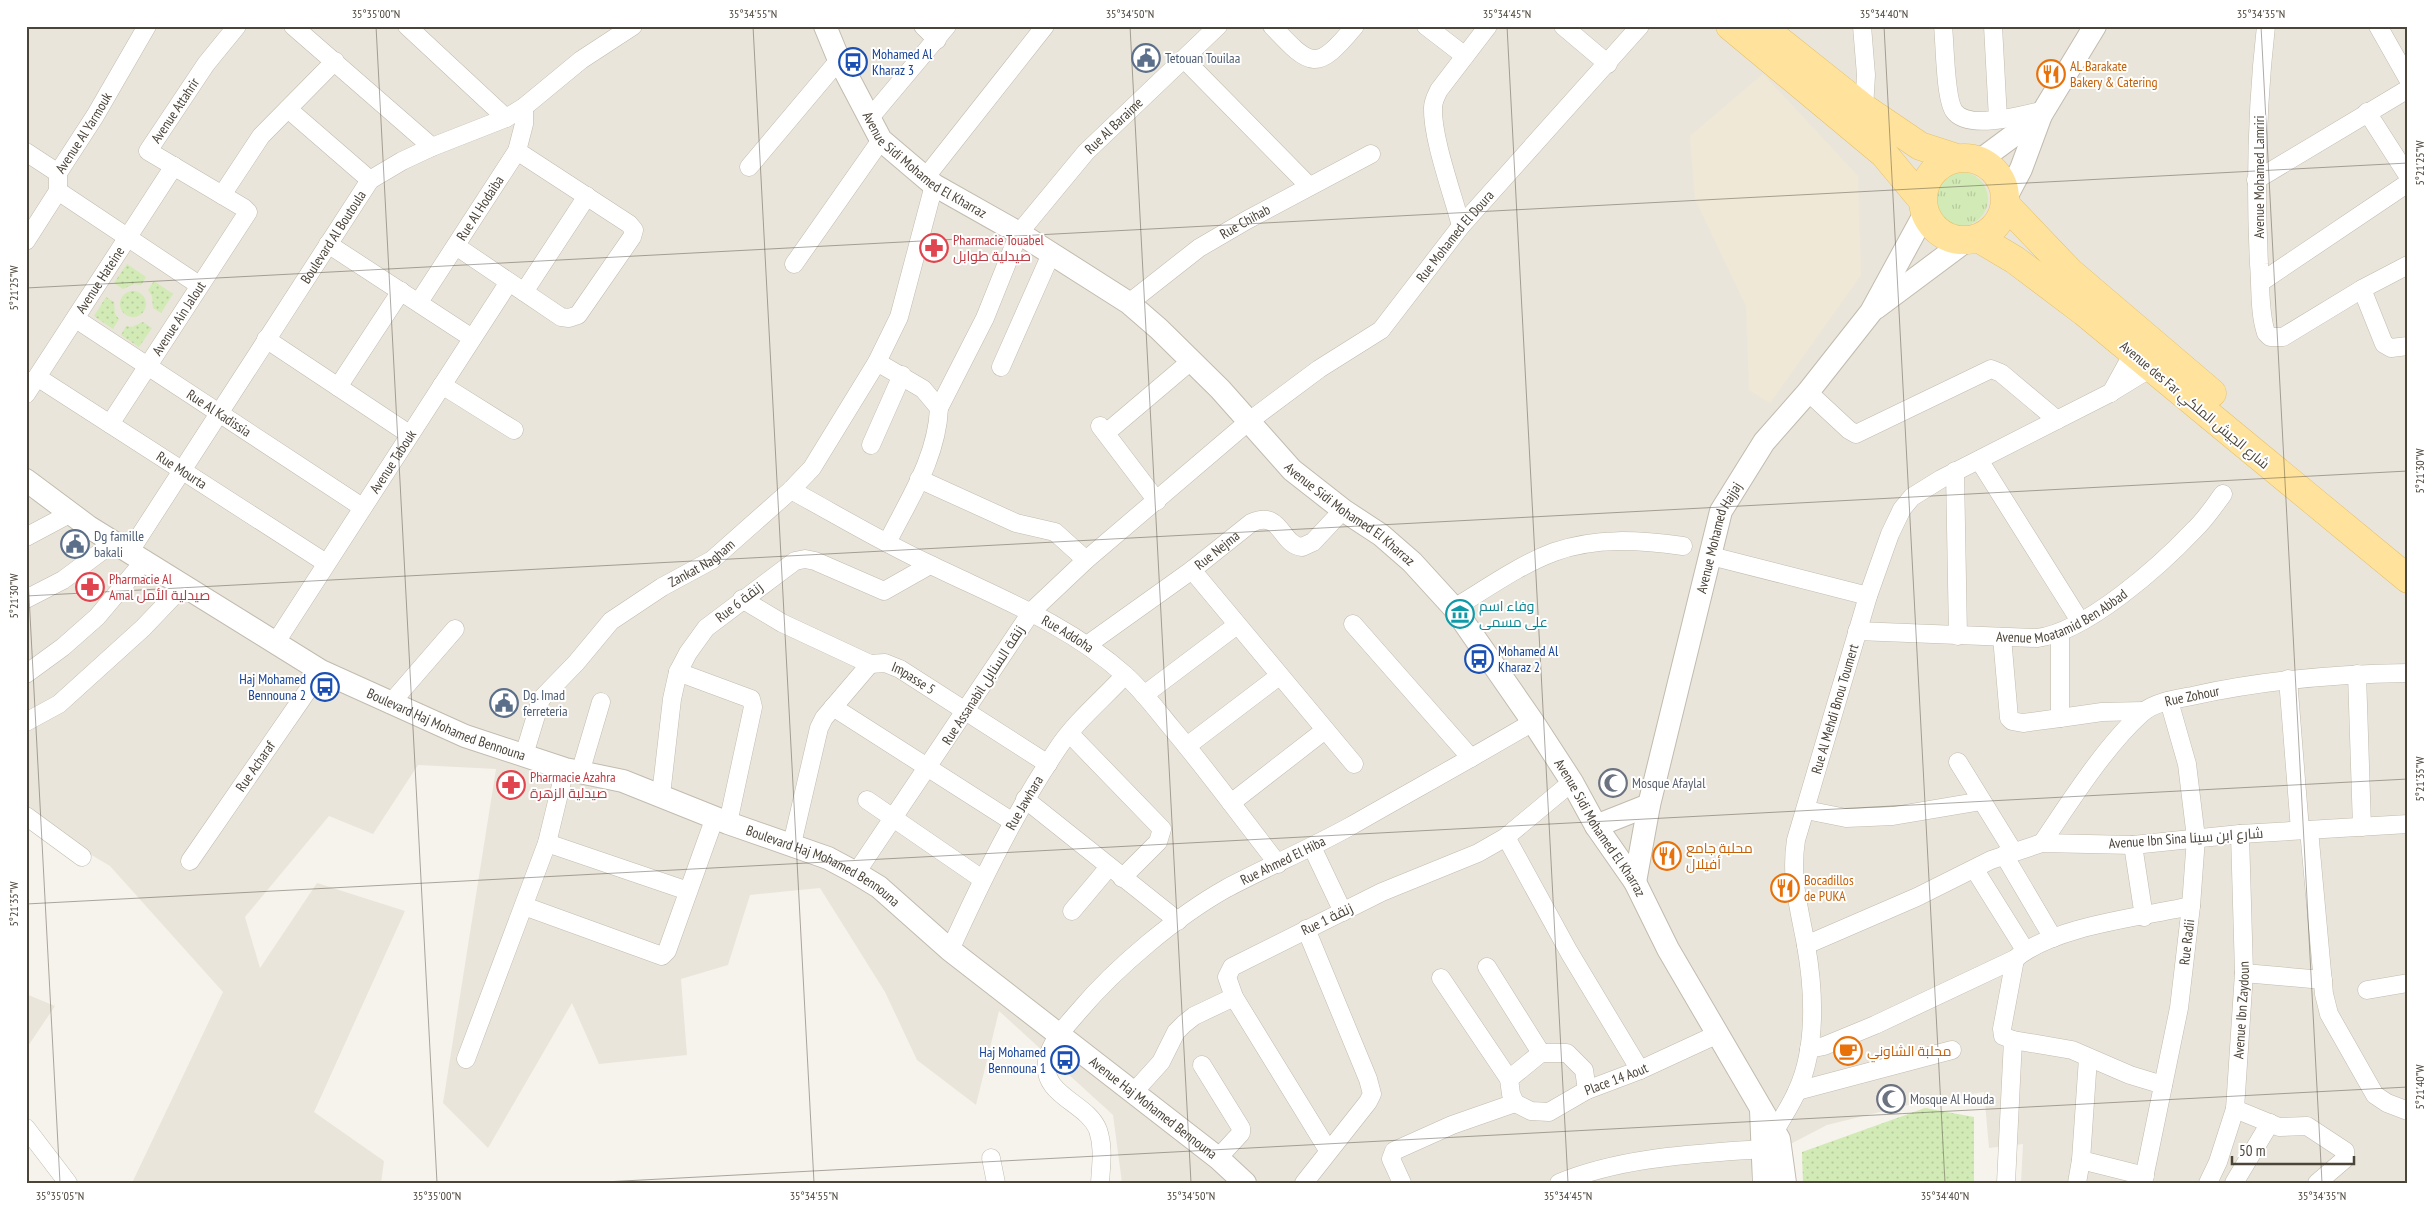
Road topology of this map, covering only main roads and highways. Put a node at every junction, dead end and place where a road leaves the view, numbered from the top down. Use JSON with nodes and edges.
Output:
{"nodes":[{"id":1,"x":1730,"y":26,"type":"edge"},
{"id":2,"x":1761,"y":26,"type":"edge"},
{"id":3,"x":1968,"y":160,"type":"junction"},
{"id":4,"x":2005,"y":202,"type":"junction"},
{"id":5,"x":1924,"y":207,"type":"junction"},
{"id":6,"x":1972,"y":239,"type":"junction"},
{"id":7,"x":2408,"y":556,"type":"edge"},
{"id":8,"x":2408,"y":579,"type":"edge"}],
"edges":[{"from":1,"to":5,"type":"main road"},
{"from":2,"to":3,"type":"main road"},
{"from":3,"to":4,"type":"main road"},
{"from":3,"to":5,"type":"main road"},
{"from":4,"to":6,"type":"main road"},
{"from":4,"to":7,"type":"main road","name":"Avenue des Far شارع الجيش الملكي"},
{"from":5,"to":6,"type":"main road"},
{"from":6,"to":8,"type":"main road","name":"Avenue des Far شارع الجيش الملكي"}]}
